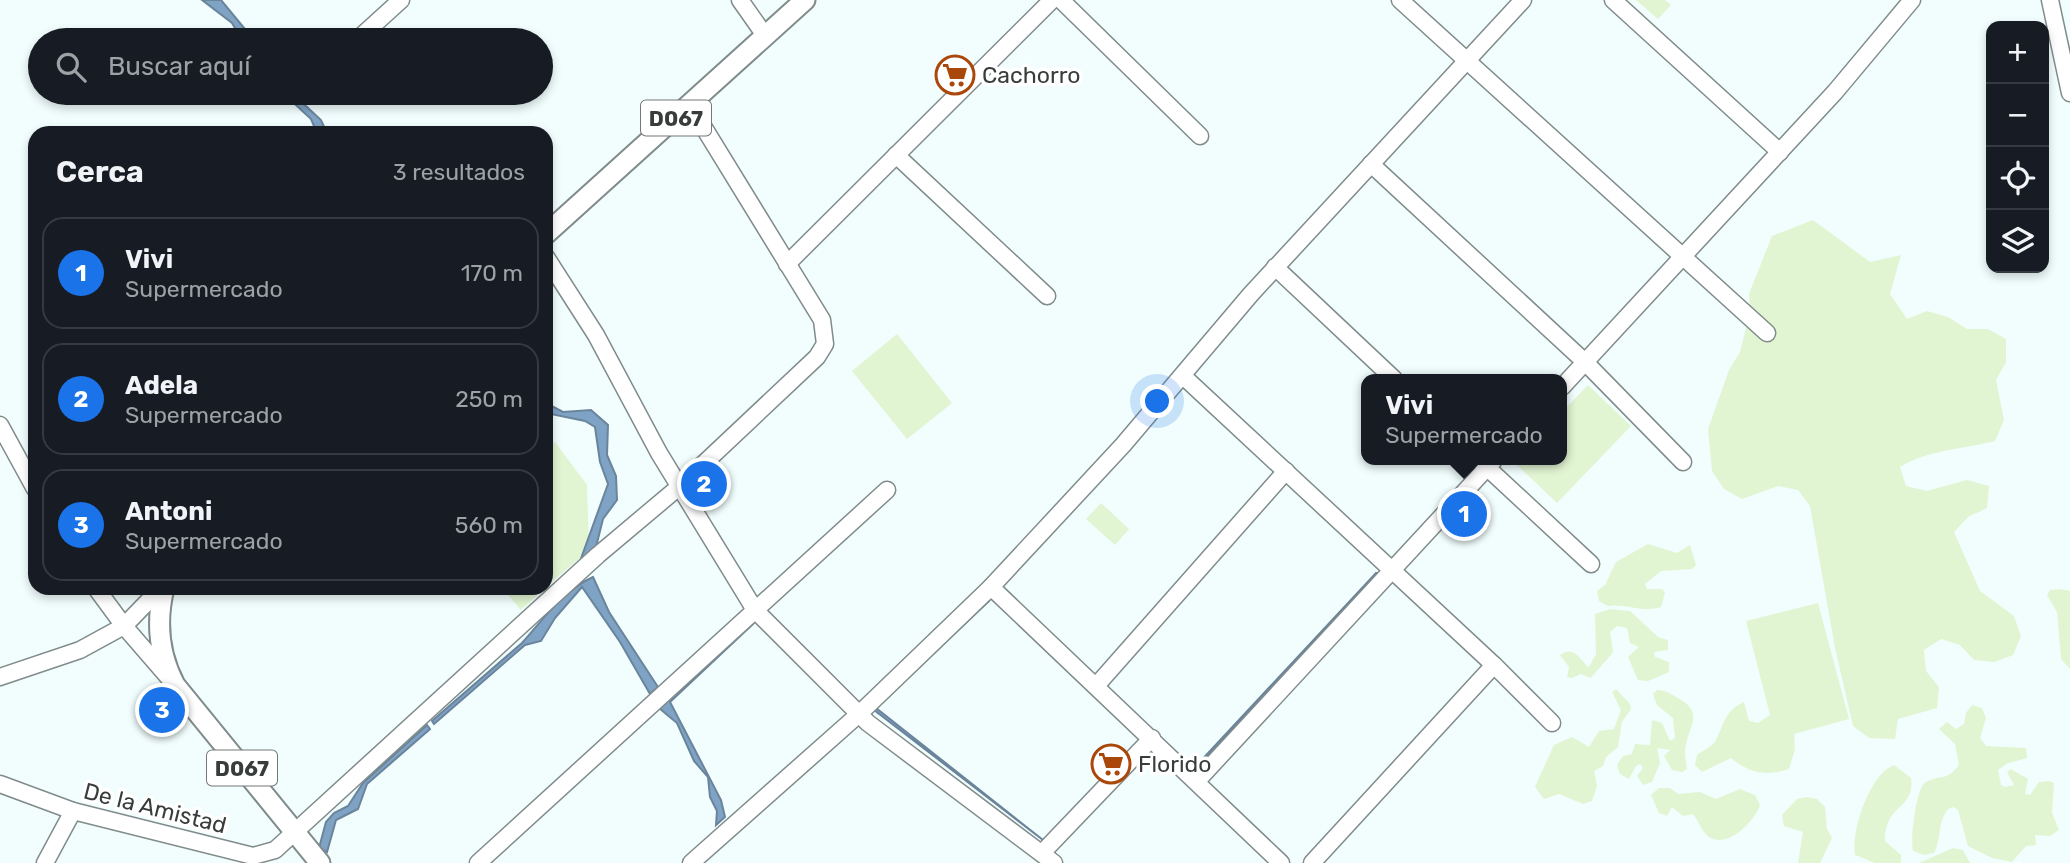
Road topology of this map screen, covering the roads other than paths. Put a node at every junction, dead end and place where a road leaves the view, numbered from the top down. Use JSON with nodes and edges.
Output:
{"nodes":[{"id":1,"x":401,"y":0,"type":"edge"},
{"id":2,"x":740,"y":0,"type":"edge"},
{"id":3,"x":805,"y":0,"type":"edge"},
{"id":4,"x":1052,"y":0,"type":"edge"},
{"id":5,"x":1061,"y":0,"type":"edge"},
{"id":6,"x":1401,"y":0,"type":"edge"},
{"id":7,"x":1524,"y":0,"type":"edge"},
{"id":8,"x":1613,"y":0,"type":"edge"},
{"id":9,"x":1911,"y":0,"type":"edge"},
{"id":10,"x":2050,"y":0,"type":"edge"},
{"id":11,"x":371,"y":28,"type":"edge"},
{"id":12,"x":766,"y":37,"type":"junction"},
{"id":13,"x":1467,"y":61,"type":"junction"},
{"id":14,"x":2070,"y":93,"type":"edge"},
{"id":15,"x":690,"y":105,"type":"junction"},
{"id":16,"x":1200,"y":136,"type":"dead end"},
{"id":17,"x":1780,"y":152,"type":"junction"},
{"id":18,"x":896,"y":155,"type":"junction"},
{"id":19,"x":1371,"y":164,"type":"junction"},
{"id":20,"x":553,"y":228,"type":"edge"},
{"id":21,"x":1682,"y":257,"type":"junction"},
{"id":22,"x":787,"y":264,"type":"junction"},
{"id":23,"x":1275,"y":267,"type":"junction"},
{"id":24,"x":553,"y":268,"type":"edge"},
{"id":25,"x":1047,"y":296,"type":"dead end"},
{"id":26,"x":1767,"y":333,"type":"dead end"},
{"id":27,"x":1584,"y":362,"type":"junction"},
{"id":28,"x":1389,"y":374,"type":"edge"},
{"id":29,"x":1183,"y":376,"type":"junction"},
{"id":30,"x":1567,"y":381,"type":"edge"},
{"id":31,"x":0,"y":425,"type":"edge"},
{"id":32,"x":1683,"y":462,"type":"dead end"},
{"id":33,"x":1484,"y":465,"type":"edge"},
{"id":34,"x":1490,"y":465,"type":"edge"},
{"id":35,"x":1286,"y":471,"type":"junction"},
{"id":36,"x":28,"y":476,"type":"edge"},
{"id":37,"x":680,"y":486,"type":"junction"},
{"id":38,"x":887,"y":490,"type":"dead end"},
{"id":39,"x":1591,"y":564,"type":"dead end"},
{"id":40,"x":1392,"y":570,"type":"junction"},
{"id":41,"x":992,"y":587,"type":"junction"},
{"id":42,"x":101,"y":595,"type":"edge"},
{"id":43,"x":155,"y":595,"type":"edge"},
{"id":44,"x":161,"y":595,"type":"edge"},
{"id":45,"x":755,"y":610,"type":"junction"},
{"id":46,"x":124,"y":626,"type":"junction"},
{"id":47,"x":1494,"y":665,"type":"junction"},
{"id":48,"x":0,"y":677,"type":"edge"},
{"id":49,"x":175,"y":685,"type":"junction"},
{"id":50,"x":1096,"y":686,"type":"junction"},
{"id":51,"x":859,"y":714,"type":"junction"},
{"id":52,"x":1552,"y":723,"type":"dead end"},
{"id":53,"x":1152,"y":738,"type":"junction"},
{"id":54,"x":1197,"y":781,"type":"junction"},
{"id":55,"x":0,"y":784,"type":"edge"},
{"id":56,"x":73,"y":811,"type":"junction"},
{"id":57,"x":294,"y":832,"type":"junction"},
{"id":58,"x":314,"y":857,"type":"edge"},
{"id":59,"x":1048,"y":858,"type":"edge"},
{"id":60,"x":252,"y":859,"type":"edge"},
{"id":61,"x":45,"y":863,"type":"edge"},
{"id":62,"x":478,"y":863,"type":"edge"},
{"id":63,"x":691,"y":863,"type":"edge"},
{"id":64,"x":1282,"y":863,"type":"edge"},
{"id":65,"x":1311,"y":863,"type":"edge"}],
"edges":[{"from":1,"to":11,"type":"street"},
{"from":2,"to":12,"type":"street"},
{"from":3,"to":12,"type":"main road","number":"D067"},
{"from":4,"to":18,"type":"street"},
{"from":5,"to":16,"type":"street"},
{"from":6,"to":13,"type":"street"},
{"from":7,"to":13,"type":"street"},
{"from":8,"to":17,"type":"street"},
{"from":9,"to":17,"type":"street"},
{"from":10,"to":14,"type":"street"},
{"from":12,"to":15,"type":"main road","number":"D067"},
{"from":13,"to":19,"type":"street"},
{"from":13,"to":21,"type":"street"},
{"from":15,"to":20,"type":"main road","number":"D067"},
{"from":15,"to":22,"type":"street"},
{"from":17,"to":21,"type":"street"},
{"from":18,"to":22,"type":"street"},
{"from":18,"to":25,"type":"street"},
{"from":19,"to":23,"type":"street"},
{"from":19,"to":27,"type":"street"},
{"from":21,"to":26,"type":"street"},
{"from":21,"to":27,"type":"street"},
{"from":22,"to":37,"type":"street","name":"De la Amistad"},
{"from":23,"to":28,"type":"street"},
{"from":23,"to":29,"type":"street"},
{"from":24,"to":37,"type":"street"},
{"from":27,"to":30,"type":"street"},
{"from":27,"to":32,"type":"street"},
{"from":29,"to":35,"type":"street"},
{"from":29,"to":41,"type":"street"},
{"from":31,"to":36,"type":"street"},
{"from":33,"to":40,"type":"street"},
{"from":34,"to":39,"type":"street"},
{"from":35,"to":40,"type":"street"},
{"from":35,"to":50,"type":"street"},
{"from":37,"to":45,"type":"street"},
{"from":37,"to":57,"type":"street","name":"De la Amistad"},
{"from":38,"to":45,"type":"street"},
{"from":40,"to":47,"type":"street"},
{"from":40,"to":54,"type":"street"},
{"from":41,"to":50,"type":"street"},
{"from":41,"to":51,"type":"street"},
{"from":42,"to":46,"type":"street"},
{"from":43,"to":46,"type":"street"},
{"from":44,"to":49,"type":"main road","number":"D067"},
{"from":45,"to":51,"type":"street"},
{"from":45,"to":62,"type":"street"},
{"from":46,"to":48,"type":"street"},
{"from":46,"to":49,"type":"street"},
{"from":47,"to":52,"type":"street"},
{"from":47,"to":65,"type":"street"},
{"from":49,"to":57,"type":"main road","number":"D067"},
{"from":50,"to":53,"type":"street"},
{"from":51,"to":59,"type":"street"},
{"from":51,"to":63,"type":"street"},
{"from":53,"to":54,"type":"street"},
{"from":53,"to":59,"type":"street"},
{"from":54,"to":64,"type":"street"},
{"from":55,"to":56,"type":"street","name":"De la Amistad"},
{"from":56,"to":60,"type":"street","name":"De la Amistad"},
{"from":56,"to":61,"type":"street"},
{"from":57,"to":58,"type":"main road","number":"D067"},
{"from":57,"to":60,"type":"street","name":"De la Amistad"}]}
